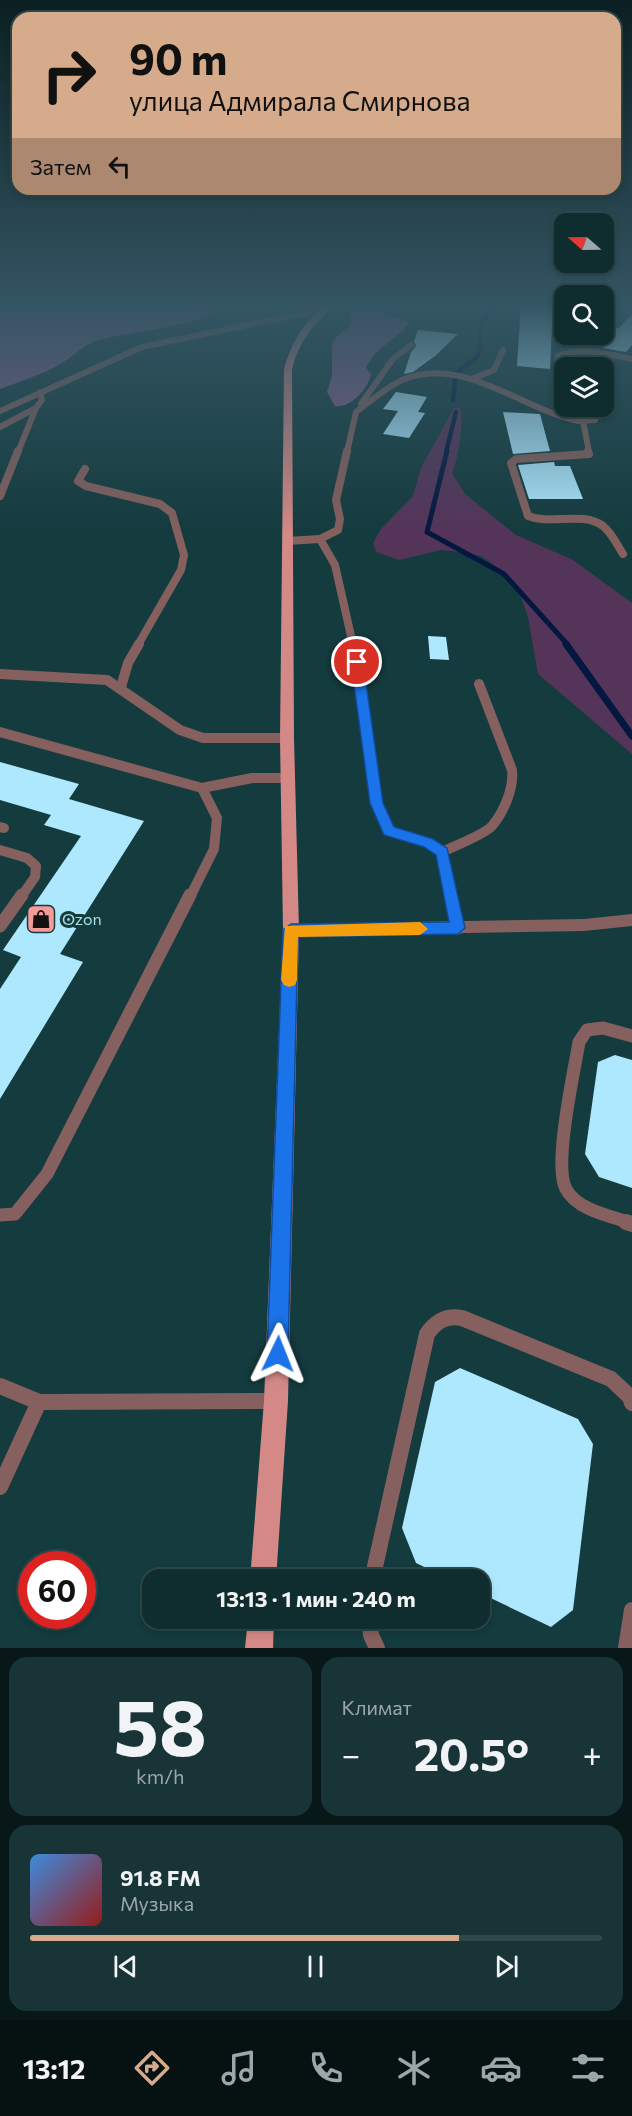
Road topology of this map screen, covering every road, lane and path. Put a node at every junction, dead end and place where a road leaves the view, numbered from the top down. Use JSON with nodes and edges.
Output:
{"nodes":[{"id":1,"x":67,"y":380,"type":"edge"},
{"id":2,"x":288,"y":380,"type":"edge"},
{"id":3,"x":378,"y":380,"type":"edge"},
{"id":4,"x":405,"y":380,"type":"edge"},
{"id":5,"x":473,"y":380,"type":"edge"},
{"id":6,"x":40,"y":392,"type":"junction"},
{"id":7,"x":36,"y":408,"type":"junction"},
{"id":8,"x":0,"y":411,"type":"edge"},
{"id":9,"x":356,"y":412,"type":"junction"},
{"id":10,"x":596,"y":417,"type":"edge"},
{"id":11,"x":583,"y":421,"type":"junction"},
{"id":12,"x":0,"y":427,"type":"edge"},
{"id":13,"x":85,"y":469,"type":"dead end"},
{"id":14,"x":0,"y":496,"type":"edge"},
{"id":15,"x":320,"y":539,"type":"junction"},
{"id":16,"x":287,"y":541,"type":"junction"},
{"id":17,"x":623,"y":554,"type":"dead end"},
{"id":18,"x":0,"y":674,"type":"edge"},
{"id":19,"x":479,"y":684,"type":"dead end"},
{"id":20,"x":121,"y":687,"type":"junction"},
{"id":21,"x":0,"y":732,"type":"edge"},
{"id":22,"x":287,"y":738,"type":"junction"},
{"id":23,"x":287,"y":778,"type":"junction"},
{"id":24,"x":202,"y":788,"type":"junction"},
{"id":25,"x":0,"y":850,"type":"edge"},
{"id":26,"x":442,"y":852,"type":"junction"},
{"id":27,"x":632,"y":920,"type":"edge"},
{"id":28,"x":0,"y":926,"type":"edge"},
{"id":29,"x":458,"y":928,"type":"junction"},
{"id":30,"x":291,"y":930,"type":"junction"},
{"id":31,"x":632,"y":1036,"type":"edge"},
{"id":32,"x":0,"y":1215,"type":"edge"},
{"id":33,"x":632,"y":1224,"type":"edge"},
{"id":34,"x":0,"y":1386,"type":"edge"},
{"id":35,"x":276,"y":1401,"type":"junction"},
{"id":36,"x":39,"y":1402,"type":"junction"},
{"id":37,"x":632,"y":1403,"type":"edge"},
{"id":38,"x":0,"y":1487,"type":"edge"},
{"id":39,"x":264,"y":1569,"type":"edge"},
{"id":40,"x":374,"y":1569,"type":"edge"},
{"id":41,"x":632,"y":1610,"type":"edge"},
{"id":42,"x":260,"y":1629,"type":"edge"},
{"id":43,"x":371,"y":1629,"type":"edge"},
{"id":44,"x":259,"y":1648,"type":"edge"},
{"id":45,"x":377,"y":1648,"type":"edge"},
{"id":46,"x":626,"y":1648,"type":"edge"}],
"edges":[{"from":1,"to":6,"type":"lane"},
{"from":2,"to":16,"type":"main road"},
{"from":3,"to":9,"type":"lane"},
{"from":4,"to":9,"type":"lane"},
{"from":5,"to":11,"type":"lane"},
{"from":6,"to":7,"type":"lane"},
{"from":6,"to":8,"type":"lane"},
{"from":7,"to":12,"type":"lane"},
{"from":7,"to":14,"type":"lane"},
{"from":9,"to":15,"type":"lane"},
{"from":10,"to":11,"type":"lane"},
{"from":11,"to":17,"type":"lane"},
{"from":13,"to":20,"type":"lane"},
{"from":15,"to":16,"type":"lane"},
{"from":15,"to":26,"type":"lane"},
{"from":16,"to":22,"type":"main road"},
{"from":18,"to":20,"type":"lane"},
{"from":19,"to":26,"type":"lane"},
{"from":20,"to":22,"type":"lane"},
{"from":21,"to":24,"type":"lane"},
{"from":22,"to":23,"type":"main road"},
{"from":23,"to":24,"type":"lane"},
{"from":23,"to":30,"type":"main road"},
{"from":24,"to":32,"type":"lane"},
{"from":25,"to":28,"type":"lane"},
{"from":26,"to":29,"type":"lane"},
{"from":27,"to":29,"type":"street"},
{"from":29,"to":30,"type":"street"},
{"from":30,"to":35,"type":"main road"},
{"from":31,"to":33,"type":"lane"},
{"from":34,"to":36,"type":"lane"},
{"from":35,"to":36,"type":"lane"},
{"from":35,"to":39,"type":"main road"},
{"from":36,"to":38,"type":"lane"},
{"from":37,"to":40,"type":"lane"},
{"from":41,"to":46,"type":"lane"},
{"from":42,"to":44,"type":"main road"},
{"from":43,"to":45,"type":"lane"}]}
